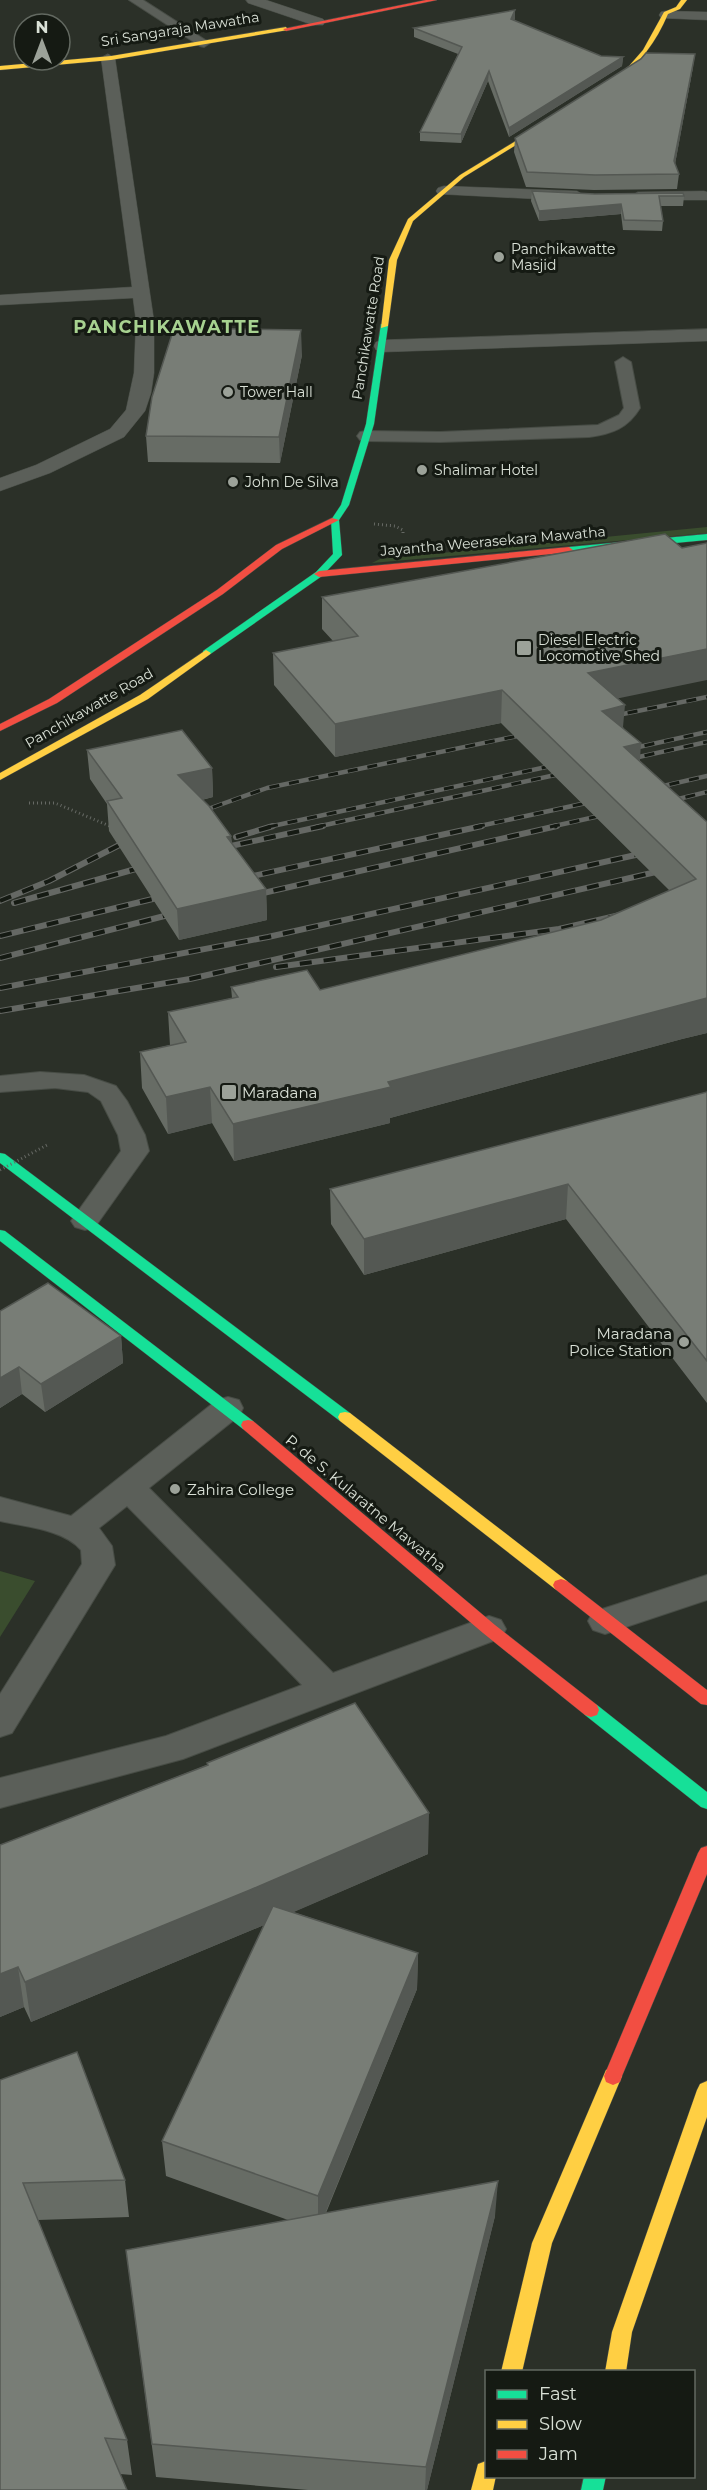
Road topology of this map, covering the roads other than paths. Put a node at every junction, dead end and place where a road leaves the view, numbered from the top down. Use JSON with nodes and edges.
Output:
{"nodes":[{"id":1,"x":135,"y":0,"type":"edge"},
{"id":2,"x":253,"y":0,"type":"edge"},
{"id":3,"x":434,"y":0,"type":"edge"},
{"id":4,"x":684,"y":0,"type":"edge"},
{"id":5,"x":662,"y":12,"type":"junction"},
{"id":6,"x":707,"y":16,"type":"edge"},
{"id":7,"x":318,"y":22,"type":"junction"},
{"id":8,"x":204,"y":43,"type":"junction"},
{"id":9,"x":108,"y":58,"type":"junction"},
{"id":10,"x":0,"y":68,"type":"edge"},
{"id":11,"x":597,"y":92,"type":"edge"},
{"id":12,"x":560,"y":116,"type":"edge"},
{"id":13,"x":444,"y":191,"type":"junction"},
{"id":14,"x":704,"y":196,"type":"dead end"},
{"id":15,"x":594,"y":197,"type":"edge"},
{"id":16,"x":627,"y":197,"type":"edge"},
{"id":17,"x":141,"y":292,"type":"junction"},
{"id":18,"x":0,"y":300,"type":"edge"},
{"id":19,"x":707,"y":335,"type":"edge"},
{"id":20,"x":382,"y":346,"type":"junction"},
{"id":21,"x":624,"y":362,"type":"dead end"},
{"id":22,"x":366,"y":436,"type":"junction"},
{"id":23,"x":0,"y":485,"type":"edge"},
{"id":24,"x":335,"y":520,"type":"junction"},
{"id":25,"x":707,"y":523,"type":"edge"},
{"id":26,"x":707,"y":537,"type":"edge"},
{"id":27,"x":404,"y":551,"type":"road end"},
{"id":28,"x":319,"y":574,"type":"junction"},
{"id":29,"x":0,"y":728,"type":"edge"},
{"id":30,"x":0,"y":777,"type":"edge"},
{"id":31,"x":0,"y":1084,"type":"edge"},
{"id":32,"x":0,"y":1157,"type":"edge"},
{"id":33,"x":85,"y":1221,"type":"junction"},
{"id":34,"x":0,"y":1234,"type":"edge"},
{"id":35,"x":228,"y":1408,"type":"junction"},
{"id":36,"x":128,"y":1487,"type":"junction"},
{"id":37,"x":0,"y":1509,"type":"edge"},
{"id":38,"x":76,"y":1529,"type":"junction"},
{"id":39,"x":707,"y":1587,"type":"edge"},
{"id":40,"x":605,"y":1621,"type":"junction"},
{"id":41,"x":489,"y":1629,"type":"junction"},
{"id":42,"x":327,"y":1690,"type":"junction"},
{"id":43,"x":707,"y":1699,"type":"edge"},
{"id":44,"x":0,"y":1723,"type":"edge"},
{"id":45,"x":0,"y":1793,"type":"edge"},
{"id":46,"x":707,"y":1802,"type":"edge"},
{"id":47,"x":707,"y":1853,"type":"edge"},
{"id":48,"x":707,"y":2090,"type":"edge"},
{"id":49,"x":511,"y":2370,"type":"edge"},
{"id":50,"x":615,"y":2370,"type":"edge"}],
"edges":[{"from":1,"to":8,"type":"lane"},
{"from":2,"to":7,"type":"street"},
{"from":3,"to":7,"type":"main road","name":"Sri Sangaraja Mawatha"},
{"from":4,"to":5,"type":"main road"},
{"from":5,"to":6,"type":"street"},
{"from":5,"to":11,"type":"main road"},
{"from":7,"to":8,"type":"main road","name":"Sri Sangaraja Mawatha"},
{"from":8,"to":9,"type":"main road","name":"Sri Sangaraja Mawatha"},
{"from":9,"to":10,"type":"main road","name":"Sri Sangaraja Mawatha"},
{"from":9,"to":17,"type":"street"},
{"from":12,"to":13,"type":"main road","name":"Panchikawatte Road"},
{"from":13,"to":15,"type":"street"},
{"from":13,"to":20,"type":"main road","name":"Panchikawatte Road"},
{"from":14,"to":16,"type":"street"},
{"from":17,"to":18,"type":"street"},
{"from":17,"to":23,"type":"street"},
{"from":19,"to":20,"type":"street"},
{"from":20,"to":22,"type":"main road","name":"Panchikawatte Road"},
{"from":21,"to":22,"type":"lane"},
{"from":22,"to":24,"type":"main road","name":"Panchikawatte Road"},
{"from":24,"to":28,"type":"main road","name":"Panchikawatte Road"},
{"from":24,"to":29,"type":"main road","name":"Panchikawatte Road"},
{"from":25,"to":27,"type":"main road","name":"Jayantha Weerasekara Mawatha"},
{"from":26,"to":28,"type":"main road","name":"Jayantha Weerasekara Mawatha"},
{"from":28,"to":30,"type":"main road","name":"Panchikawatte Road"},
{"from":31,"to":33,"type":"lane"},
{"from":32,"to":33,"type":"main road"},
{"from":33,"to":40,"type":"main road"},
{"from":34,"to":35,"type":"main road","name":"P. de S. Kularatne Mawatha"},
{"from":35,"to":36,"type":"lane"},
{"from":35,"to":41,"type":"main road","name":"P. de S. Kularatne Mawatha"},
{"from":36,"to":38,"type":"lane"},
{"from":36,"to":42,"type":"lane"},
{"from":37,"to":38,"type":"lane"},
{"from":38,"to":44,"type":"lane"},
{"from":39,"to":40,"type":"lane"},
{"from":40,"to":43,"type":"main road"},
{"from":41,"to":42,"type":"lane"},
{"from":41,"to":46,"type":"main road","name":"P. de S. Kularatne Mawatha"},
{"from":42,"to":45,"type":"lane"},
{"from":47,"to":49,"type":"main road"},
{"from":48,"to":50,"type":"main road"}]}
